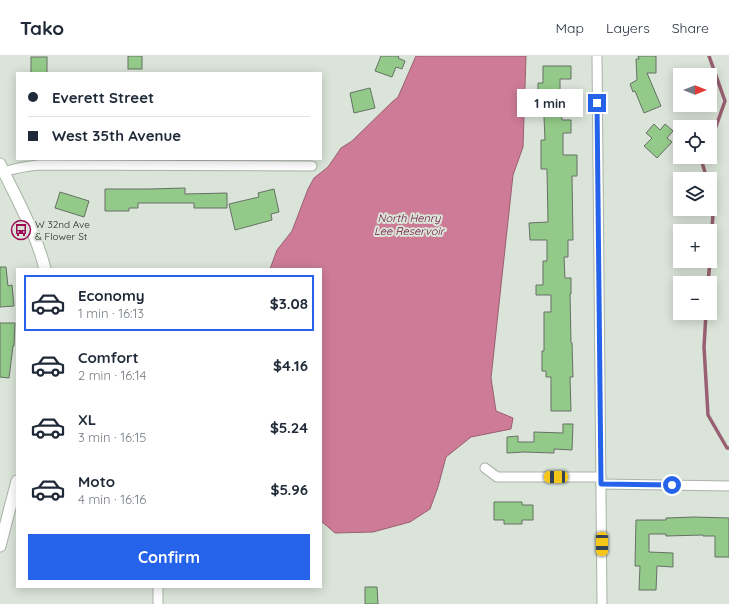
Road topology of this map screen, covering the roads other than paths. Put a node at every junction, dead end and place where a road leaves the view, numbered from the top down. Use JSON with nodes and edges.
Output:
{"nodes":[{"id":1,"x":597,"y":56,"type":"edge"},
{"id":2,"x":312,"y":166,"type":"dead end"},
{"id":3,"x":2,"y":168,"type":"edge"},
{"id":4,"x":45,"y":268,"type":"edge"},
{"id":5,"x":485,"y":468,"type":"dead end"},
{"id":6,"x":601,"y":480,"type":"junction"},
{"id":7,"x":16,"y":486,"type":"edge"},
{"id":8,"x":729,"y":486,"type":"edge"},
{"id":9,"x":0,"y":546,"type":"edge"},
{"id":10,"x":158,"y":588,"type":"edge"},
{"id":11,"x":158,"y":604,"type":"edge"},
{"id":12,"x":602,"y":604,"type":"edge"}],
"edges":[{"from":1,"to":6,"type":"street"},
{"from":2,"to":3,"type":"street"},
{"from":3,"to":4,"type":"street"},
{"from":5,"to":6,"type":"street"},
{"from":6,"to":8,"type":"street"},
{"from":6,"to":12,"type":"street"},
{"from":7,"to":9,"type":"street"},
{"from":10,"to":11,"type":"street"}]}
